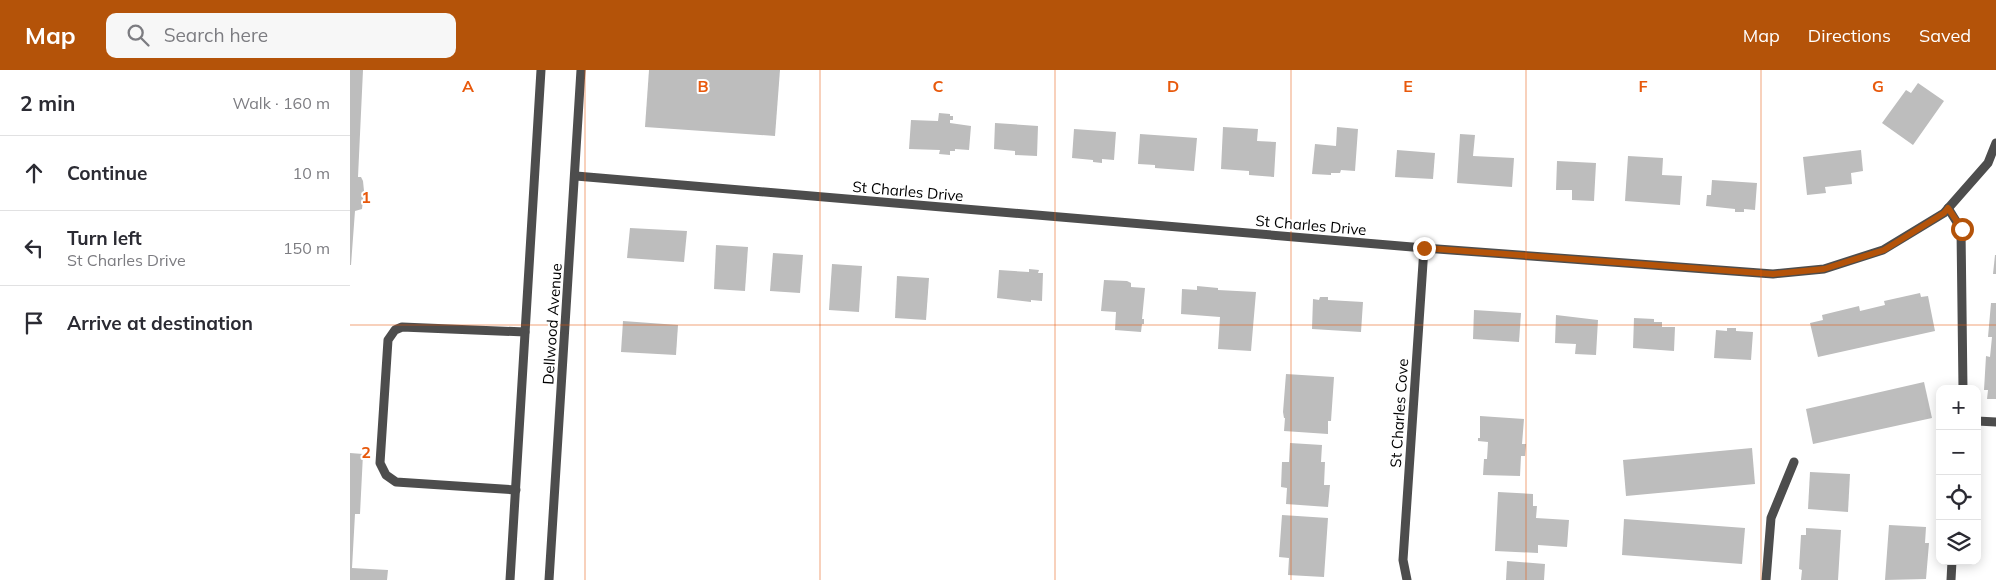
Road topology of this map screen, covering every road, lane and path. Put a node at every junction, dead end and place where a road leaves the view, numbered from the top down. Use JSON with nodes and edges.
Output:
{"nodes":[{"id":1,"x":541,"y":70,"type":"edge"},
{"id":2,"x":581,"y":70,"type":"edge"},
{"id":3,"x":1996,"y":143,"type":"edge"},
{"id":4,"x":576,"y":176,"type":"junction"},
{"id":5,"x":1948,"y":208,"type":"junction"},
{"id":6,"x":1424,"y":248,"type":"junction"},
{"id":7,"x":525,"y":332,"type":"junction"},
{"id":8,"x":1962,"y":385,"type":"edge"},
{"id":9,"x":1981,"y":421,"type":"edge"},
{"id":10,"x":1996,"y":422,"type":"edge"},
{"id":11,"x":1794,"y":462,"type":"dead end"},
{"id":12,"x":516,"y":490,"type":"junction"},
{"id":13,"x":1952,"y":565,"type":"edge"},
{"id":14,"x":510,"y":580,"type":"edge"},
{"id":15,"x":549,"y":580,"type":"edge"},
{"id":16,"x":1407,"y":580,"type":"edge"},
{"id":17,"x":1766,"y":580,"type":"edge"},
{"id":18,"x":1951,"y":580,"type":"edge"}],
"edges":[{"from":1,"to":7,"type":"street","name":"Dellwood Avenue"},
{"from":2,"to":4,"type":"street","name":"Dellwood Avenue"},
{"from":3,"to":5,"type":"street","name":"St Charles Drive"},
{"from":4,"to":6,"type":"street","name":"St Charles Drive"},
{"from":4,"to":15,"type":"street","name":"Dellwood Avenue"},
{"from":5,"to":6,"type":"street","name":"St Charles Drive"},
{"from":5,"to":8,"type":"street"},
{"from":6,"to":16,"type":"street","name":"St Charles Cove"},
{"from":7,"to":12,"type":"street","name":"Dellwood Avenue"},
{"from":7,"to":12,"type":"street"},
{"from":9,"to":10,"type":"street"},
{"from":11,"to":17,"type":"street"},
{"from":12,"to":14,"type":"street","name":"Dellwood Avenue"},
{"from":13,"to":18,"type":"street"}]}
